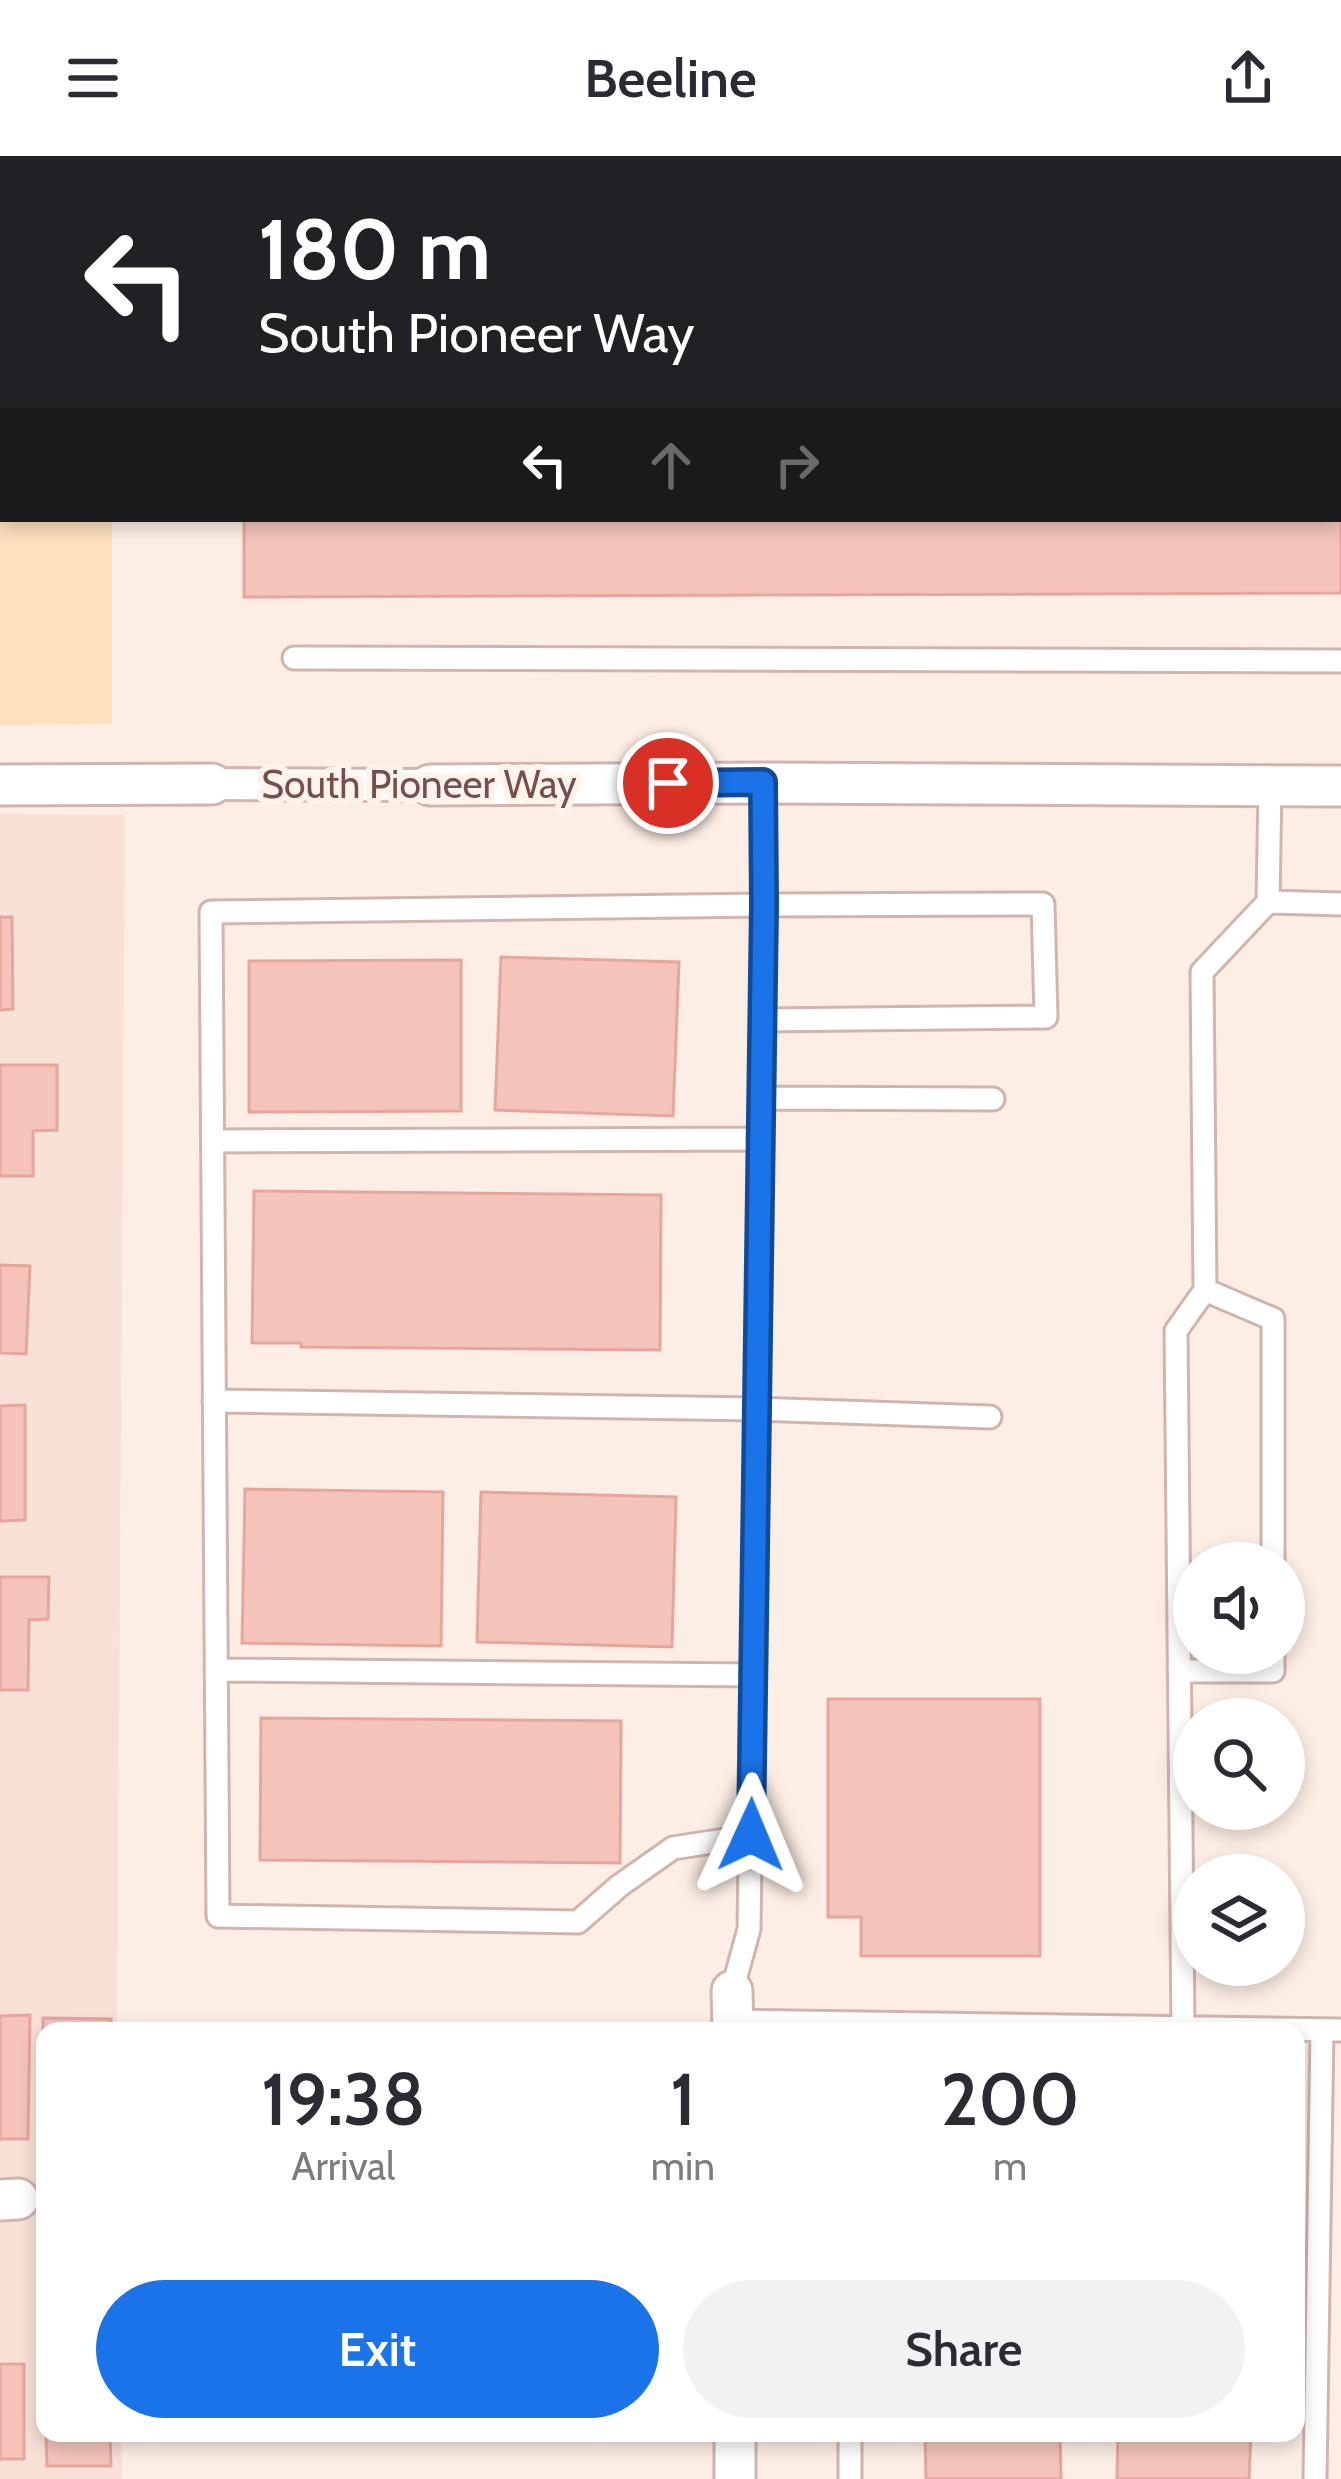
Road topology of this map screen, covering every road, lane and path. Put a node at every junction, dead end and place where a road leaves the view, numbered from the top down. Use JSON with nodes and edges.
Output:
{"nodes":[{"id":1,"x":294,"y":658,"type":"dead end"},
{"id":2,"x":1341,"y":661,"type":"edge"},
{"id":3,"x":763,"y":782,"type":"junction"},
{"id":4,"x":212,"y":784,"type":"joint"},
{"id":5,"x":0,"y":785,"type":"edge"},
{"id":6,"x":430,"y":785,"type":"joint"},
{"id":7,"x":1270,"y":786,"type":"junction"},
{"id":8,"x":1341,"y":786,"type":"edge"},
{"id":9,"x":1268,"y":902,"type":"junction"},
{"id":10,"x":1341,"y":904,"type":"edge"},
{"id":11,"x":764,"y":905,"type":"junction"},
{"id":12,"x":762,"y":1020,"type":"junction"},
{"id":13,"x":762,"y":1098,"type":"junction"},
{"id":14,"x":993,"y":1099,"type":"dead end"},
{"id":15,"x":761,"y":1139,"type":"junction"},
{"id":16,"x":213,"y":1141,"type":"junction"},
{"id":17,"x":1205,"y":1290,"type":"junction"},
{"id":18,"x":214,"y":1401,"type":"junction"},
{"id":19,"x":757,"y":1409,"type":"junction"},
{"id":20,"x":990,"y":1418,"type":"dead end"},
{"id":21,"x":1178,"y":1542,"type":"edge"},
{"id":22,"x":1273,"y":1542,"type":"edge"},
{"id":23,"x":216,"y":1670,"type":"junction"},
{"id":24,"x":1179,"y":1674,"type":"edge"},
{"id":25,"x":753,"y":1675,"type":"junction"},
{"id":26,"x":751,"y":1835,"type":"junction"},
{"id":27,"x":732,"y":2014,"type":"edge"},
{"id":28,"x":808,"y":2022,"type":"edge"},
{"id":29,"x":1183,"y":2022,"type":"edge"},
{"id":30,"x":1331,"y":2030,"type":"edge"},
{"id":31,"x":735,"y":2442,"type":"edge"},
{"id":32,"x":850,"y":2442,"type":"edge"},
{"id":33,"x":735,"y":2479,"type":"edge"},
{"id":34,"x":850,"y":2479,"type":"edge"},
{"id":35,"x":1315,"y":2479,"type":"edge"}],
"edges":[{"from":1,"to":2,"type":"lane"},
{"from":3,"to":6,"type":"street","name":"South Pioneer Way"},
{"from":3,"to":7,"type":"street","name":"South Pioneer Way"},
{"from":3,"to":11,"type":"lane"},
{"from":4,"to":5,"type":"street","name":"South Pioneer Way"},
{"from":4,"to":6,"type":"street","name":"South Pioneer Way"},
{"from":7,"to":8,"type":"street","name":"South Pioneer Way"},
{"from":7,"to":9,"type":"lane"},
{"from":9,"to":10,"type":"lane"},
{"from":9,"to":17,"type":"lane"},
{"from":11,"to":12,"type":"lane"},
{"from":11,"to":12,"type":"lane"},
{"from":11,"to":16,"type":"lane"},
{"from":12,"to":13,"type":"lane"},
{"from":13,"to":14,"type":"lane"},
{"from":13,"to":15,"type":"lane"},
{"from":15,"to":16,"type":"lane"},
{"from":15,"to":19,"type":"lane"},
{"from":16,"to":18,"type":"lane"},
{"from":17,"to":21,"type":"lane"},
{"from":17,"to":22,"type":"lane"},
{"from":18,"to":19,"type":"lane"},
{"from":18,"to":23,"type":"lane"},
{"from":19,"to":20,"type":"lane"},
{"from":19,"to":25,"type":"lane"},
{"from":23,"to":25,"type":"lane"},
{"from":23,"to":26,"type":"lane"},
{"from":24,"to":29,"type":"lane"},
{"from":25,"to":26,"type":"lane"},
{"from":26,"to":27,"type":"lane"},
{"from":27,"to":28,"type":"lane"},
{"from":30,"to":35,"type":"lane"},
{"from":31,"to":33,"type":"street"},
{"from":32,"to":34,"type":"lane"}]}
